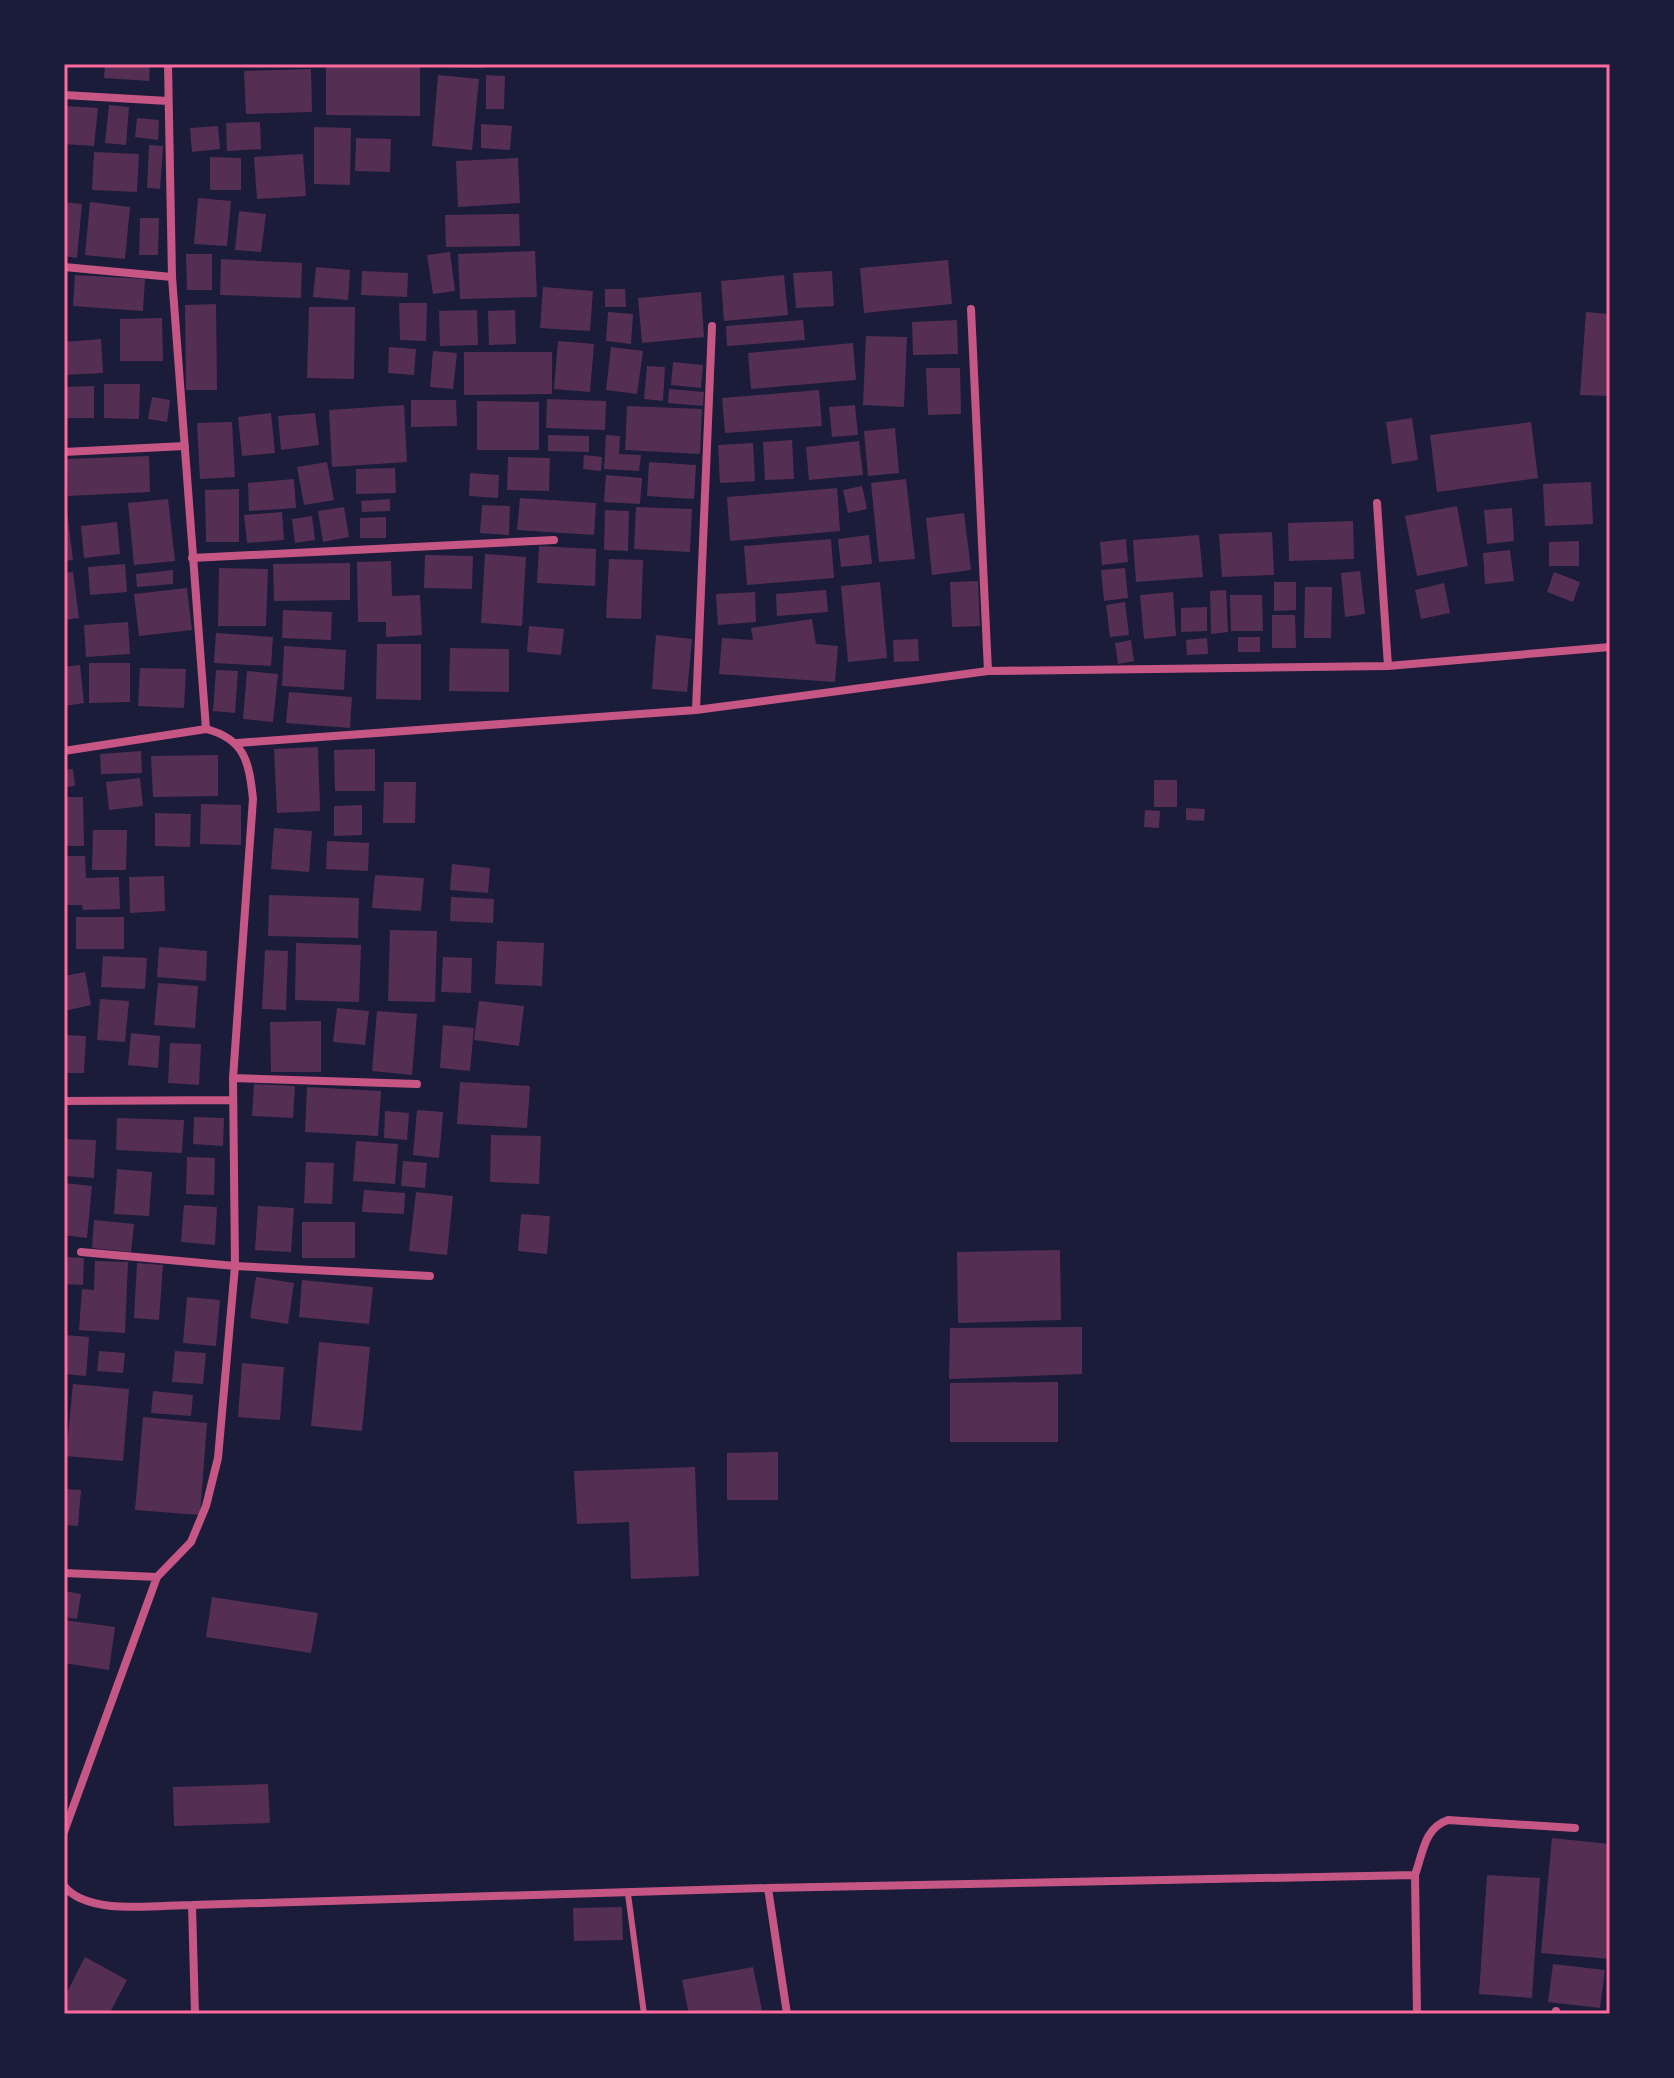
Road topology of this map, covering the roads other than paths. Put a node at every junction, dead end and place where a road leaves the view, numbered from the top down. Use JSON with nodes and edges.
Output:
{"nodes":[{"id":1,"x":168,"y":64,"type":"edge"},
{"id":2,"x":64,"y":95,"type":"edge"},
{"id":3,"x":168,"y":101,"type":"junction"},
{"id":4,"x":64,"y":267,"type":"edge"},
{"id":5,"x":172,"y":277,"type":"junction"},
{"id":6,"x":971,"y":309,"type":"dead end"},
{"id":7,"x":712,"y":326,"type":"dead end"},
{"id":8,"x":185,"y":446,"type":"junction"},
{"id":9,"x":64,"y":452,"type":"edge"},
{"id":10,"x":1377,"y":503,"type":"dead end"},
{"id":11,"x":554,"y":540,"type":"dead end"},
{"id":12,"x":192,"y":558,"type":"junction"},
{"id":13,"x":1610,"y":647,"type":"edge"},
{"id":14,"x":1388,"y":666,"type":"junction"},
{"id":15,"x":988,"y":671,"type":"junction"},
{"id":16,"x":696,"y":710,"type":"junction"},
{"id":17,"x":206,"y":729,"type":"junction"},
{"id":18,"x":237,"y":743,"type":"junction"},
{"id":19,"x":64,"y":751,"type":"edge"},
{"id":20,"x":233,"y":1078,"type":"junction"},
{"id":21,"x":417,"y":1084,"type":"dead end"},
{"id":22,"x":233,"y":1100,"type":"junction"},
{"id":23,"x":64,"y":1101,"type":"edge"},
{"id":24,"x":81,"y":1252,"type":"dead end"},
{"id":25,"x":235,"y":1266,"type":"junction"},
{"id":26,"x":430,"y":1276,"type":"dead end"},
{"id":27,"x":64,"y":1573,"type":"edge"},
{"id":28,"x":157,"y":1577,"type":"junction"},
{"id":29,"x":1575,"y":1828,"type":"dead end"},
{"id":30,"x":64,"y":1832,"type":"edge"},
{"id":31,"x":1415,"y":1875,"type":"junction"},
{"id":32,"x":64,"y":1886,"type":"edge"},
{"id":33,"x":768,"y":1888,"type":"junction"},
{"id":34,"x":628,"y":1894,"type":"junction"},
{"id":35,"x":192,"y":1905,"type":"junction"},
{"id":36,"x":195,"y":2014,"type":"edge"},
{"id":37,"x":644,"y":2014,"type":"edge"},
{"id":38,"x":787,"y":2014,"type":"edge"},
{"id":39,"x":1417,"y":2014,"type":"edge"}],
"edges":[{"from":1,"to":3,"type":"street"},
{"from":2,"to":3,"type":"street"},
{"from":3,"to":5,"type":"street"},
{"from":4,"to":5,"type":"street"},
{"from":5,"to":8,"type":"street"},
{"from":6,"to":15,"type":"street"},
{"from":7,"to":16,"type":"street"},
{"from":8,"to":9,"type":"street"},
{"from":8,"to":12,"type":"street"},
{"from":10,"to":14,"type":"street"},
{"from":11,"to":12,"type":"street"},
{"from":12,"to":17,"type":"street"},
{"from":13,"to":14,"type":"street"},
{"from":14,"to":15,"type":"street"},
{"from":15,"to":16,"type":"street"},
{"from":16,"to":18,"type":"street"},
{"from":17,"to":18,"type":"street"},
{"from":17,"to":19,"type":"street"},
{"from":18,"to":20,"type":"street"},
{"from":20,"to":21,"type":"street"},
{"from":20,"to":22,"type":"street"},
{"from":22,"to":23,"type":"street"},
{"from":22,"to":25,"type":"street"},
{"from":24,"to":25,"type":"street"},
{"from":25,"to":26,"type":"street"},
{"from":25,"to":28,"type":"street"},
{"from":27,"to":28,"type":"street"},
{"from":28,"to":30,"type":"street"},
{"from":29,"to":31,"type":"street"},
{"from":31,"to":33,"type":"street"},
{"from":31,"to":39,"type":"street"},
{"from":32,"to":35,"type":"street"},
{"from":33,"to":34,"type":"street"},
{"from":33,"to":38,"type":"street"},
{"from":34,"to":35,"type":"street"},
{"from":34,"to":37,"type":"lane"},
{"from":35,"to":36,"type":"street"}]}
